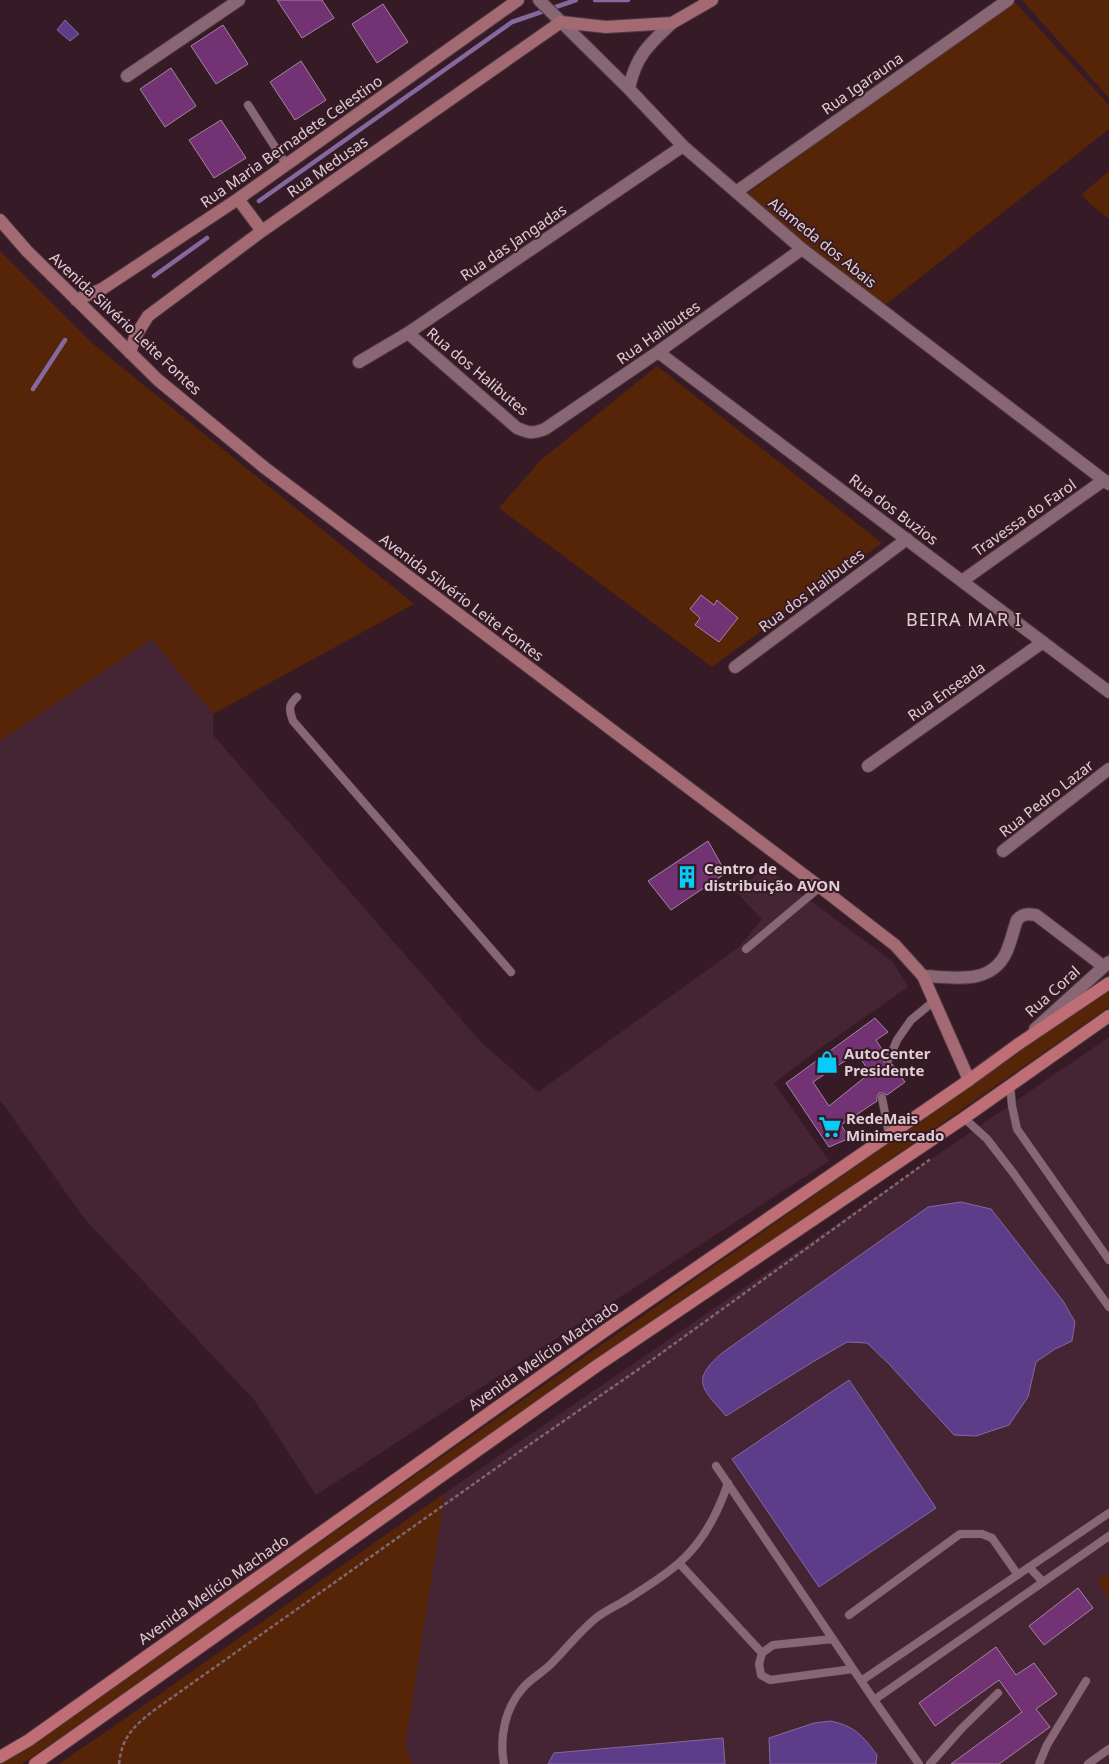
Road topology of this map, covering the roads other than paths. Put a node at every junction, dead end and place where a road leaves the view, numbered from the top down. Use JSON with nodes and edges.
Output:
{"nodes":[{"id":1,"x":239,"y":0,"type":"edge"},
{"id":2,"x":518,"y":0,"type":"edge"},
{"id":3,"x":539,"y":0,"type":"edge"},
{"id":4,"x":712,"y":0,"type":"edge"},
{"id":5,"x":1008,"y":0,"type":"edge"},
{"id":6,"x":559,"y":20,"type":"junction"},
{"id":7,"x":672,"y":23,"type":"junction"},
{"id":8,"x":127,"y":76,"type":"dead end"},
{"id":9,"x":629,"y":89,"type":"junction"},
{"id":10,"x":248,"y":105,"type":"dead end"},
{"id":11,"x":683,"y":146,"type":"junction"},
{"id":12,"x":286,"y":164,"type":"junction"},
{"id":13,"x":736,"y":192,"type":"junction"},
{"id":14,"x":238,"y":199,"type":"junction"},
{"id":15,"x":0,"y":220,"type":"edge"},
{"id":16,"x":262,"y":231,"type":"junction"},
{"id":17,"x":802,"y":249,"type":"junction"},
{"id":18,"x":76,"y":300,"type":"junction"},
{"id":19,"x":408,"y":333,"type":"junction"},
{"id":20,"x":658,"y":352,"type":"junction"},
{"id":21,"x":130,"y":353,"type":"junction"},
{"id":22,"x":359,"y":362,"type":"dead end"},
{"id":23,"x":528,"y":433,"type":"joint"},
{"id":24,"x":1107,"y":482,"type":"edge"},
{"id":25,"x":907,"y":539,"type":"junction"},
{"id":26,"x":962,"y":580,"type":"junction"},
{"id":27,"x":1043,"y":642,"type":"junction"},
{"id":28,"x":735,"y":667,"type":"dead end"},
{"id":29,"x":1109,"y":692,"type":"edge"},
{"id":30,"x":297,"y":696,"type":"dead end"},
{"id":31,"x":868,"y":766,"type":"dead end"},
{"id":32,"x":1109,"y":769,"type":"edge"},
{"id":33,"x":1003,"y":852,"type":"dead end"},
{"id":34,"x":820,"y":887,"type":"junction"},
{"id":35,"x":746,"y":949,"type":"dead end"},
{"id":36,"x":1106,"y":964,"type":"edge"},
{"id":37,"x":511,"y":972,"type":"dead end"},
{"id":38,"x":923,"y":976,"type":"junction"},
{"id":39,"x":1109,"y":984,"type":"edge"},
{"id":40,"x":934,"y":1001,"type":"junction"},
{"id":41,"x":1109,"y":1016,"type":"edge"},
{"id":42,"x":1016,"y":1045,"type":"junction"},
{"id":43,"x":889,"y":1059,"type":"dead end"},
{"id":44,"x":970,"y":1080,"type":"junction"},
{"id":45,"x":1010,"y":1084,"type":"junction"},
{"id":46,"x":882,"y":1098,"type":"dead end"},
{"id":47,"x":964,"y":1118,"type":"junction"},
{"id":48,"x":889,"y":1134,"type":"junction"},
{"id":49,"x":1109,"y":1260,"type":"edge"},
{"id":50,"x":1109,"y":1307,"type":"edge"},
{"id":51,"x":716,"y":1466,"type":"dead end"},
{"id":52,"x":728,"y":1483,"type":"junction"},
{"id":53,"x":1109,"y":1513,"type":"edge"},
{"id":54,"x":1109,"y":1536,"type":"edge"},
{"id":55,"x":679,"y":1563,"type":"junction"},
{"id":56,"x":1029,"y":1567,"type":"junction"},
{"id":57,"x":1018,"y":1575,"type":"junction"},
{"id":58,"x":1043,"y":1582,"type":"junction"},
{"id":59,"x":849,"y":1615,"type":"dead end"},
{"id":60,"x":833,"y":1638,"type":"junction"},
{"id":61,"x":762,"y":1652,"type":"junction"},
{"id":62,"x":853,"y":1669,"type":"junction"},
{"id":63,"x":862,"y":1681,"type":"junction"},
{"id":64,"x":1086,"y":1681,"type":"dead end"},
{"id":65,"x":998,"y":1694,"type":"dead end"},
{"id":66,"x":874,"y":1700,"type":"junction"},
{"id":67,"x":1109,"y":1749,"type":"edge"},
{"id":68,"x":0,"y":1757,"type":"edge"},
{"id":69,"x":35,"y":1764,"type":"edge"},
{"id":70,"x":504,"y":1764,"type":"edge"},
{"id":71,"x":919,"y":1764,"type":"edge"},
{"id":72,"x":930,"y":1764,"type":"edge"},
{"id":73,"x":1039,"y":1764,"type":"edge"},
{"id":74,"x":1088,"y":1764,"type":"edge"}],
"edges":[{"from":1,"to":8,"type":"street"},
{"from":2,"to":12,"type":"main road","name":"Rua Maria Bernadete Celestino"},
{"from":3,"to":6,"type":"street","name":"Alameda dos Abais"},
{"from":4,"to":7,"type":"main road"},
{"from":5,"to":13,"type":"street","name":"Rua Igarauna"},
{"from":6,"to":7,"type":"main road"},
{"from":6,"to":9,"type":"street","name":"Alameda dos Abais"},
{"from":6,"to":16,"type":"main road","name":"Rua Medusas"},
{"from":7,"to":9,"type":"street"},
{"from":9,"to":11,"type":"street","name":"Alameda dos Abais"},
{"from":10,"to":12,"type":"lane"},
{"from":11,"to":13,"type":"street","name":"Alameda dos Abais"},
{"from":11,"to":19,"type":"street","name":"Rua das Jangadas"},
{"from":12,"to":14,"type":"main road","name":"Rua Maria Bernadete Celestino"},
{"from":13,"to":17,"type":"street","name":"Alameda dos Abais"},
{"from":14,"to":16,"type":"main road"},
{"from":14,"to":18,"type":"main road","name":"Rua Maria Bernadete Celestino"},
{"from":15,"to":18,"type":"main road","name":"Avenida Silvério Leite Fontes"},
{"from":16,"to":21,"type":"main road","name":"Rua Medusas"},
{"from":17,"to":20,"type":"street","name":"Rua Halibutes"},
{"from":17,"to":24,"type":"street","name":"Alameda dos Abais"},
{"from":18,"to":21,"type":"main road","name":"Avenida Silvério Leite Fontes"},
{"from":19,"to":22,"type":"street","name":"Rua das Jangadas"},
{"from":19,"to":23,"type":"street","name":"Rua dos Halibutes"},
{"from":20,"to":23,"type":"street","name":"Rua Halibutes"},
{"from":20,"to":25,"type":"street","name":"Rua dos Buzios"},
{"from":21,"to":34,"type":"main road","name":"Avenida Silvério Leite Fontes"},
{"from":24,"to":26,"type":"street","name":"Travessa do Farol"},
{"from":25,"to":26,"type":"street","name":"Rua dos Buzios"},
{"from":25,"to":28,"type":"street","name":"Rua dos Halibutes"},
{"from":26,"to":27,"type":"street","name":"Rua dos Buzios"},
{"from":27,"to":29,"type":"street","name":"Rua dos Buzios"},
{"from":27,"to":31,"type":"street","name":"Rua Enseada"},
{"from":30,"to":37,"type":"lane"},
{"from":32,"to":33,"type":"street","name":"Rua Pedro Lazar"},
{"from":34,"to":35,"type":"lane"},
{"from":34,"to":38,"type":"main road","name":"Avenida Silvério Leite Fontes"},
{"from":36,"to":38,"type":"street"},
{"from":36,"to":42,"type":"street","name":"Rua Coral"},
{"from":38,"to":40,"type":"main road","name":"Avenida Silvério Leite Fontes"},
{"from":39,"to":42,"type":"main road","name":"Avenida Melício Machado"},
{"from":40,"to":43,"type":"lane"},
{"from":40,"to":44,"type":"main road","name":"Avenida Silvério Leite Fontes"},
{"from":41,"to":45,"type":"main road"},
{"from":42,"to":44,"type":"main road","name":"Avenida Melício Machado"},
{"from":44,"to":48,"type":"main road","name":"Avenida Melício Machado"},
{"from":45,"to":47,"type":"main road"},
{"from":45,"to":49,"type":"lane"},
{"from":46,"to":48,"type":"lane"},
{"from":47,"to":50,"type":"lane"},
{"from":47,"to":69,"type":"main road"},
{"from":48,"to":68,"type":"main road","name":"Avenida Melício Machado"},
{"from":51,"to":52,"type":"lane"},
{"from":52,"to":55,"type":"lane"},
{"from":52,"to":60,"type":"lane"},
{"from":53,"to":56,"type":"lane"},
{"from":54,"to":58,"type":"lane"},
{"from":55,"to":61,"type":"lane"},
{"from":55,"to":70,"type":"lane"},
{"from":56,"to":57,"type":"lane"},
{"from":56,"to":58,"type":"lane"},
{"from":57,"to":59,"type":"lane"},
{"from":57,"to":63,"type":"lane"},
{"from":58,"to":66,"type":"lane"},
{"from":60,"to":61,"type":"lane"},
{"from":60,"to":62,"type":"lane"},
{"from":61,"to":62,"type":"lane"},
{"from":62,"to":63,"type":"lane"},
{"from":63,"to":66,"type":"lane"},
{"from":64,"to":73,"type":"lane"},
{"from":65,"to":72,"type":"lane"},
{"from":66,"to":71,"type":"lane"},
{"from":67,"to":74,"type":"lane"}]}
